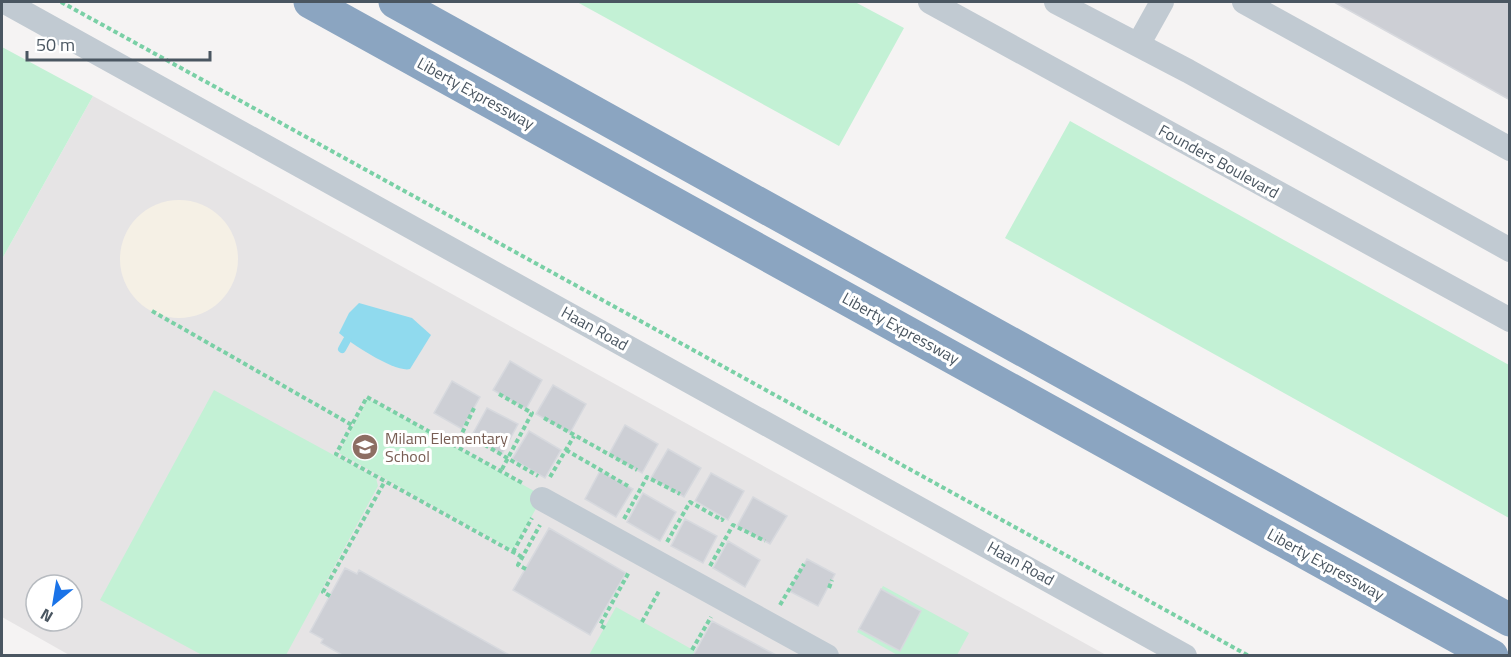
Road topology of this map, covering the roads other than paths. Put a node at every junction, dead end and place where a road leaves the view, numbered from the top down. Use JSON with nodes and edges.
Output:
{"nodes":[{"id":1,"x":5,"y":2,"type":"edge"},
{"id":2,"x":310,"y":2,"type":"edge"},
{"id":3,"x":395,"y":2,"type":"edge"},
{"id":4,"x":930,"y":2,"type":"edge"},
{"id":5,"x":1056,"y":2,"type":"edge"},
{"id":6,"x":1162,"y":2,"type":"edge"},
{"id":7,"x":1244,"y":2,"type":"edge"},
{"id":8,"x":1138,"y":45,"type":"junction"},
{"id":9,"x":1509,"y":148,"type":"edge"},
{"id":10,"x":1509,"y":250,"type":"edge"},
{"id":11,"x":1509,"y":320,"type":"edge"},
{"id":12,"x":541,"y":489,"type":"road end"},
{"id":13,"x":1509,"y":621,"type":"edge"},
{"id":14,"x":827,"y":656,"type":"edge"},
{"id":15,"x":1185,"y":656,"type":"edge"},
{"id":16,"x":1492,"y":656,"type":"edge"}],
"edges":[{"from":1,"to":15,"type":"street","name":"Haan Road"},
{"from":2,"to":16,"type":"highway","name":"Liberty Expressway"},
{"from":3,"to":13,"type":"highway"},
{"from":4,"to":11,"type":"street","name":"Founders Boulevard"},
{"from":5,"to":8,"type":"street"},
{"from":6,"to":8,"type":"street"},
{"from":7,"to":9,"type":"street"},
{"from":8,"to":10,"type":"street"},
{"from":12,"to":14,"type":"street"}]}
